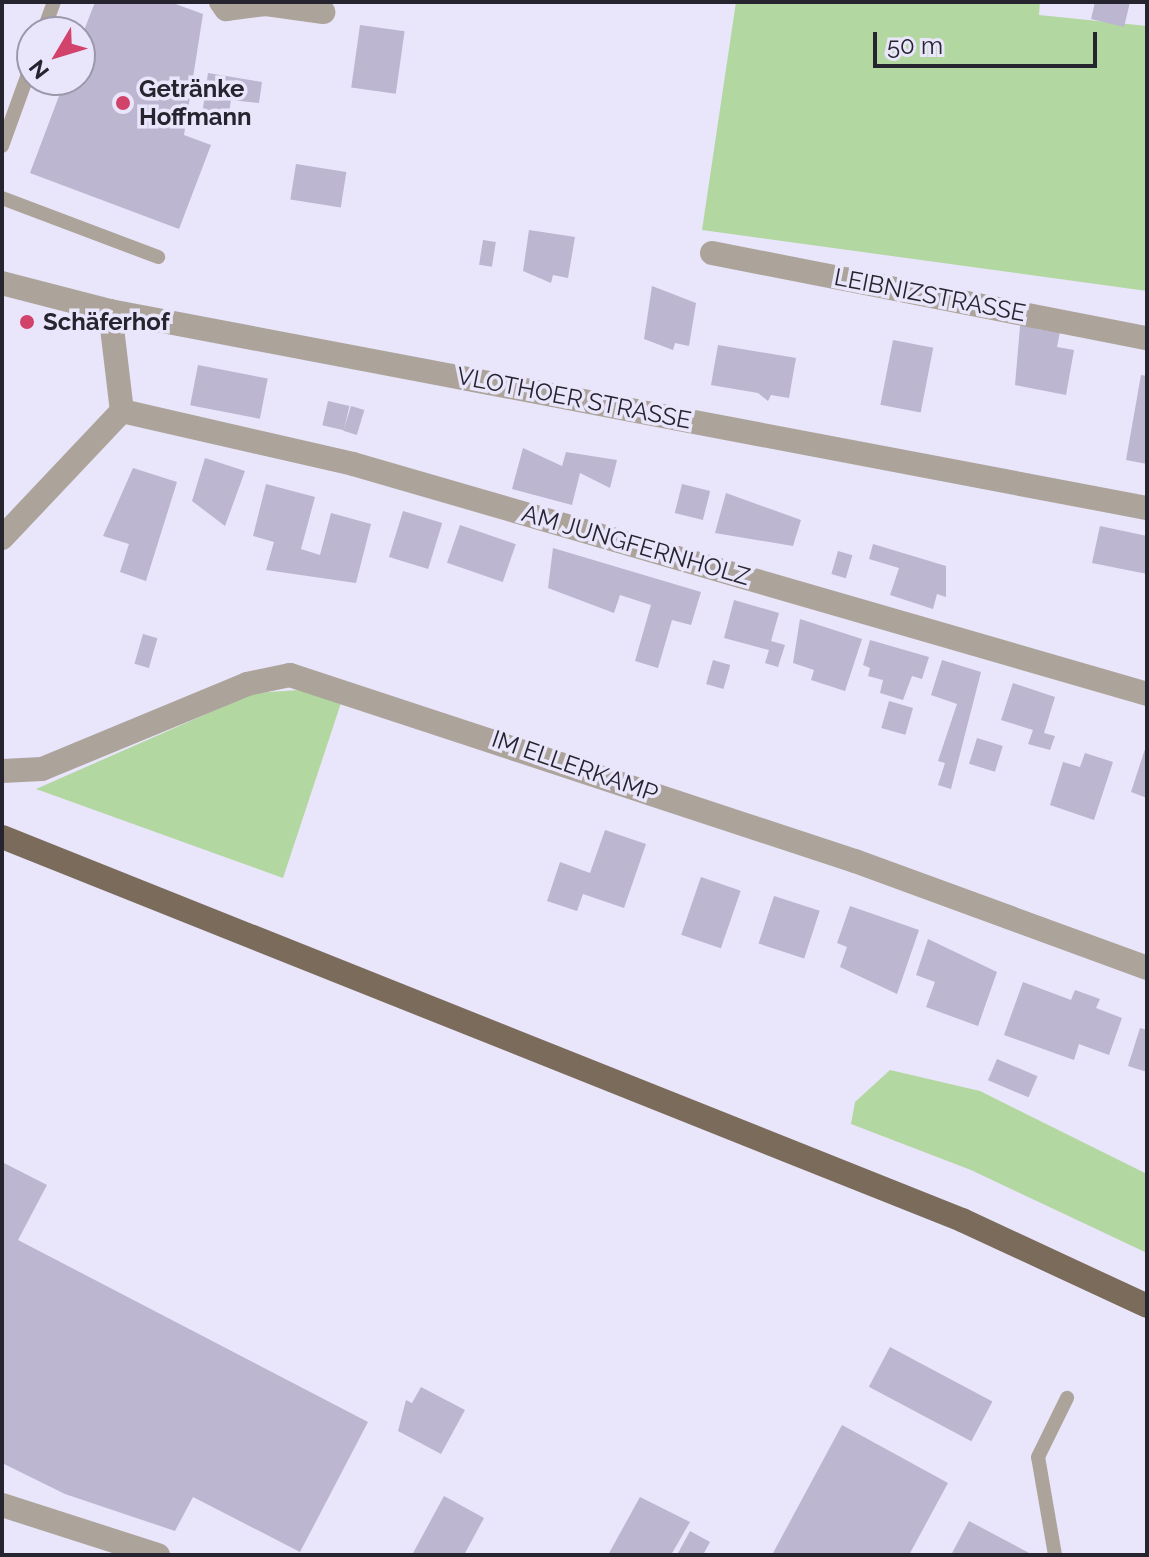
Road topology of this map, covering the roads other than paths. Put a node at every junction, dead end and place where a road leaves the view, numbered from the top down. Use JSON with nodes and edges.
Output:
{"nodes":[{"id":1,"x":221,"y":2,"type":"edge"},
{"id":2,"x":323,"y":12,"type":"dead end"},
{"id":3,"x":20,"y":96,"type":"edge"},
{"id":4,"x":2,"y":146,"type":"edge"},
{"id":5,"x":2,"y":198,"type":"edge"},
{"id":6,"x":712,"y":253,"type":"dead end"},
{"id":7,"x":158,"y":257,"type":"dead end"},
{"id":8,"x":2,"y":283,"type":"edge"},
{"id":9,"x":110,"y":311,"type":"junction"},
{"id":10,"x":1147,"y":338,"type":"edge"},
{"id":11,"x":122,"y":411,"type":"junction"},
{"id":12,"x":1147,"y":508,"type":"edge"},
{"id":13,"x":2,"y":538,"type":"edge"},
{"id":14,"x":1147,"y":694,"type":"edge"},
{"id":15,"x":2,"y":771,"type":"edge"},
{"id":16,"x":2,"y":837,"type":"edge"},
{"id":17,"x":1147,"y":968,"type":"edge"},
{"id":18,"x":1147,"y":1306,"type":"edge"},
{"id":19,"x":1067,"y":1398,"type":"dead end"},
{"id":20,"x":2,"y":1505,"type":"edge"},
{"id":21,"x":158,"y":1555,"type":"edge"},
{"id":22,"x":1055,"y":1555,"type":"edge"}],
"edges":[{"from":1,"to":2,"type":"street"},
{"from":3,"to":4,"type":"lane"},
{"from":5,"to":7,"type":"lane"},
{"from":6,"to":10,"type":"street","name":"LEIBNIZSTRASSE"},
{"from":8,"to":9,"type":"street","name":"VLOTHOER STRASSE"},
{"from":9,"to":11,"type":"street"},
{"from":9,"to":12,"type":"street","name":"VLOTHOER STRASSE"},
{"from":11,"to":13,"type":"street"},
{"from":11,"to":14,"type":"street","name":"AM JUNGFERNHOLZ"},
{"from":15,"to":17,"type":"street","name":"IM ELLERKAMP"},
{"from":16,"to":18,"type":"main road"},
{"from":19,"to":22,"type":"lane"},
{"from":20,"to":21,"type":"street"}]}
